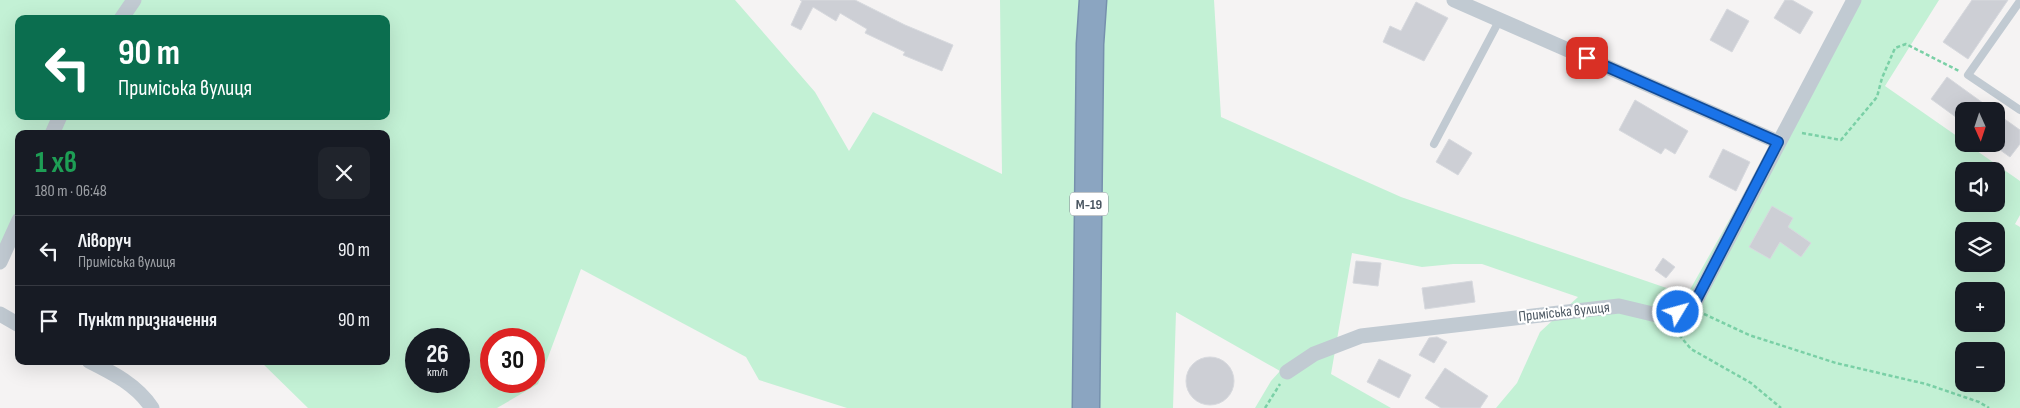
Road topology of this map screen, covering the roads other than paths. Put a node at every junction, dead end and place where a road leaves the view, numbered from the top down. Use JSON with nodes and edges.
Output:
{"nodes":[{"id":1,"x":134,"y":0,"type":"edge"},
{"id":2,"x":1094,"y":0,"type":"edge"},
{"id":3,"x":1454,"y":0,"type":"edge"},
{"id":4,"x":1854,"y":0,"type":"edge"},
{"id":5,"x":2020,"y":1,"type":"edge"},
{"id":6,"x":124,"y":15,"type":"edge"},
{"id":7,"x":1500,"y":19,"type":"junction"},
{"id":8,"x":2020,"y":110,"type":"edge"},
{"id":9,"x":1782,"y":136,"type":"junction"},
{"id":10,"x":1434,"y":144,"type":"dead end"},
{"id":11,"x":15,"y":231,"type":"edge"},
{"id":12,"x":0,"y":262,"type":"edge"},
{"id":13,"x":0,"y":314,"type":"edge"},
{"id":14,"x":15,"y":323,"type":"edge"},
{"id":15,"x":97,"y":365,"type":"edge"},
{"id":16,"x":1287,"y":372,"type":"road end"},
{"id":17,"x":152,"y":408,"type":"edge"},
{"id":18,"x":1086,"y":408,"type":"edge"}],
"edges":[{"from":1,"to":6,"type":"street"},
{"from":2,"to":18,"type":"highway","number":"М-19"},
{"from":3,"to":7,"type":"street"},
{"from":4,"to":9,"type":"street"},
{"from":5,"to":8,"type":"lane"},
{"from":7,"to":9,"type":"street"},
{"from":7,"to":10,"type":"lane"},
{"from":9,"to":16,"type":"street","name":"Приміська вулиця"},
{"from":11,"to":12,"type":"street"},
{"from":13,"to":14,"type":"street"},
{"from":15,"to":17,"type":"street"}]}
